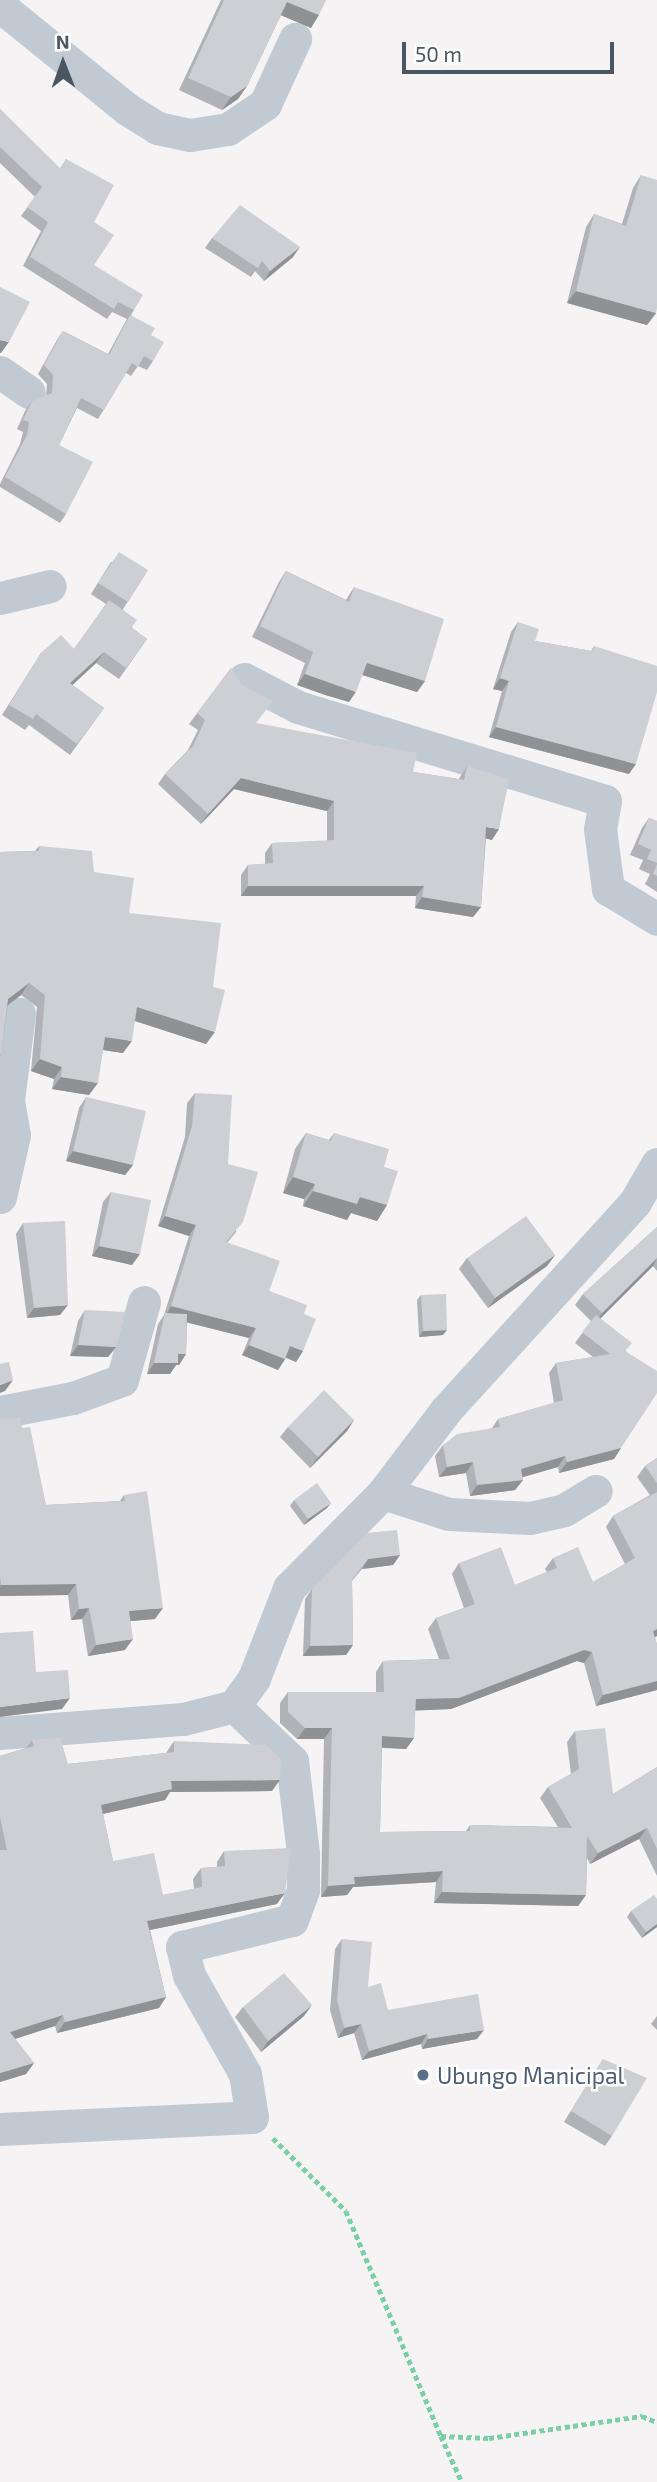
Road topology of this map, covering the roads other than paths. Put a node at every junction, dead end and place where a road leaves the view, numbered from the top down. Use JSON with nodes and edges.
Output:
{"nodes":[{"id":1,"x":0,"y":6,"type":"edge"},
{"id":2,"x":295,"y":39,"type":"dead end"},
{"id":3,"x":0,"y":372,"type":"edge"},
{"id":4,"x":29,"y":392,"type":"dead end"},
{"id":5,"x":50,"y":586,"type":"dead end"},
{"id":6,"x":0,"y":598,"type":"edge"},
{"id":7,"x":244,"y":679,"type":"dead end"},
{"id":8,"x":657,"y":919,"type":"edge"},
{"id":9,"x":19,"y":1013,"type":"dead end"},
{"id":10,"x":657,"y":1164,"type":"edge"},
{"id":11,"x":0,"y":1197,"type":"edge"},
{"id":12,"x":646,"y":1206,"type":"edge"},
{"id":13,"x":144,"y":1302,"type":"dead end"},
{"id":14,"x":0,"y":1412,"type":"edge"},
{"id":15,"x":596,"y":1491,"type":"dead end"},
{"id":16,"x":383,"y":1493,"type":"junction"},
{"id":17,"x":234,"y":1706,"type":"junction"},
{"id":18,"x":0,"y":1733,"type":"edge"},
{"id":19,"x":0,"y":2129,"type":"edge"}],
"edges":[{"from":1,"to":2,"type":"street"},
{"from":3,"to":4,"type":"street"},
{"from":5,"to":6,"type":"street"},
{"from":7,"to":8,"type":"street"},
{"from":9,"to":11,"type":"street"},
{"from":10,"to":12,"type":"street"},
{"from":12,"to":16,"type":"street"},
{"from":13,"to":14,"type":"street"},
{"from":15,"to":16,"type":"street"},
{"from":16,"to":17,"type":"street"},
{"from":17,"to":18,"type":"street"},
{"from":17,"to":19,"type":"street"}]}
